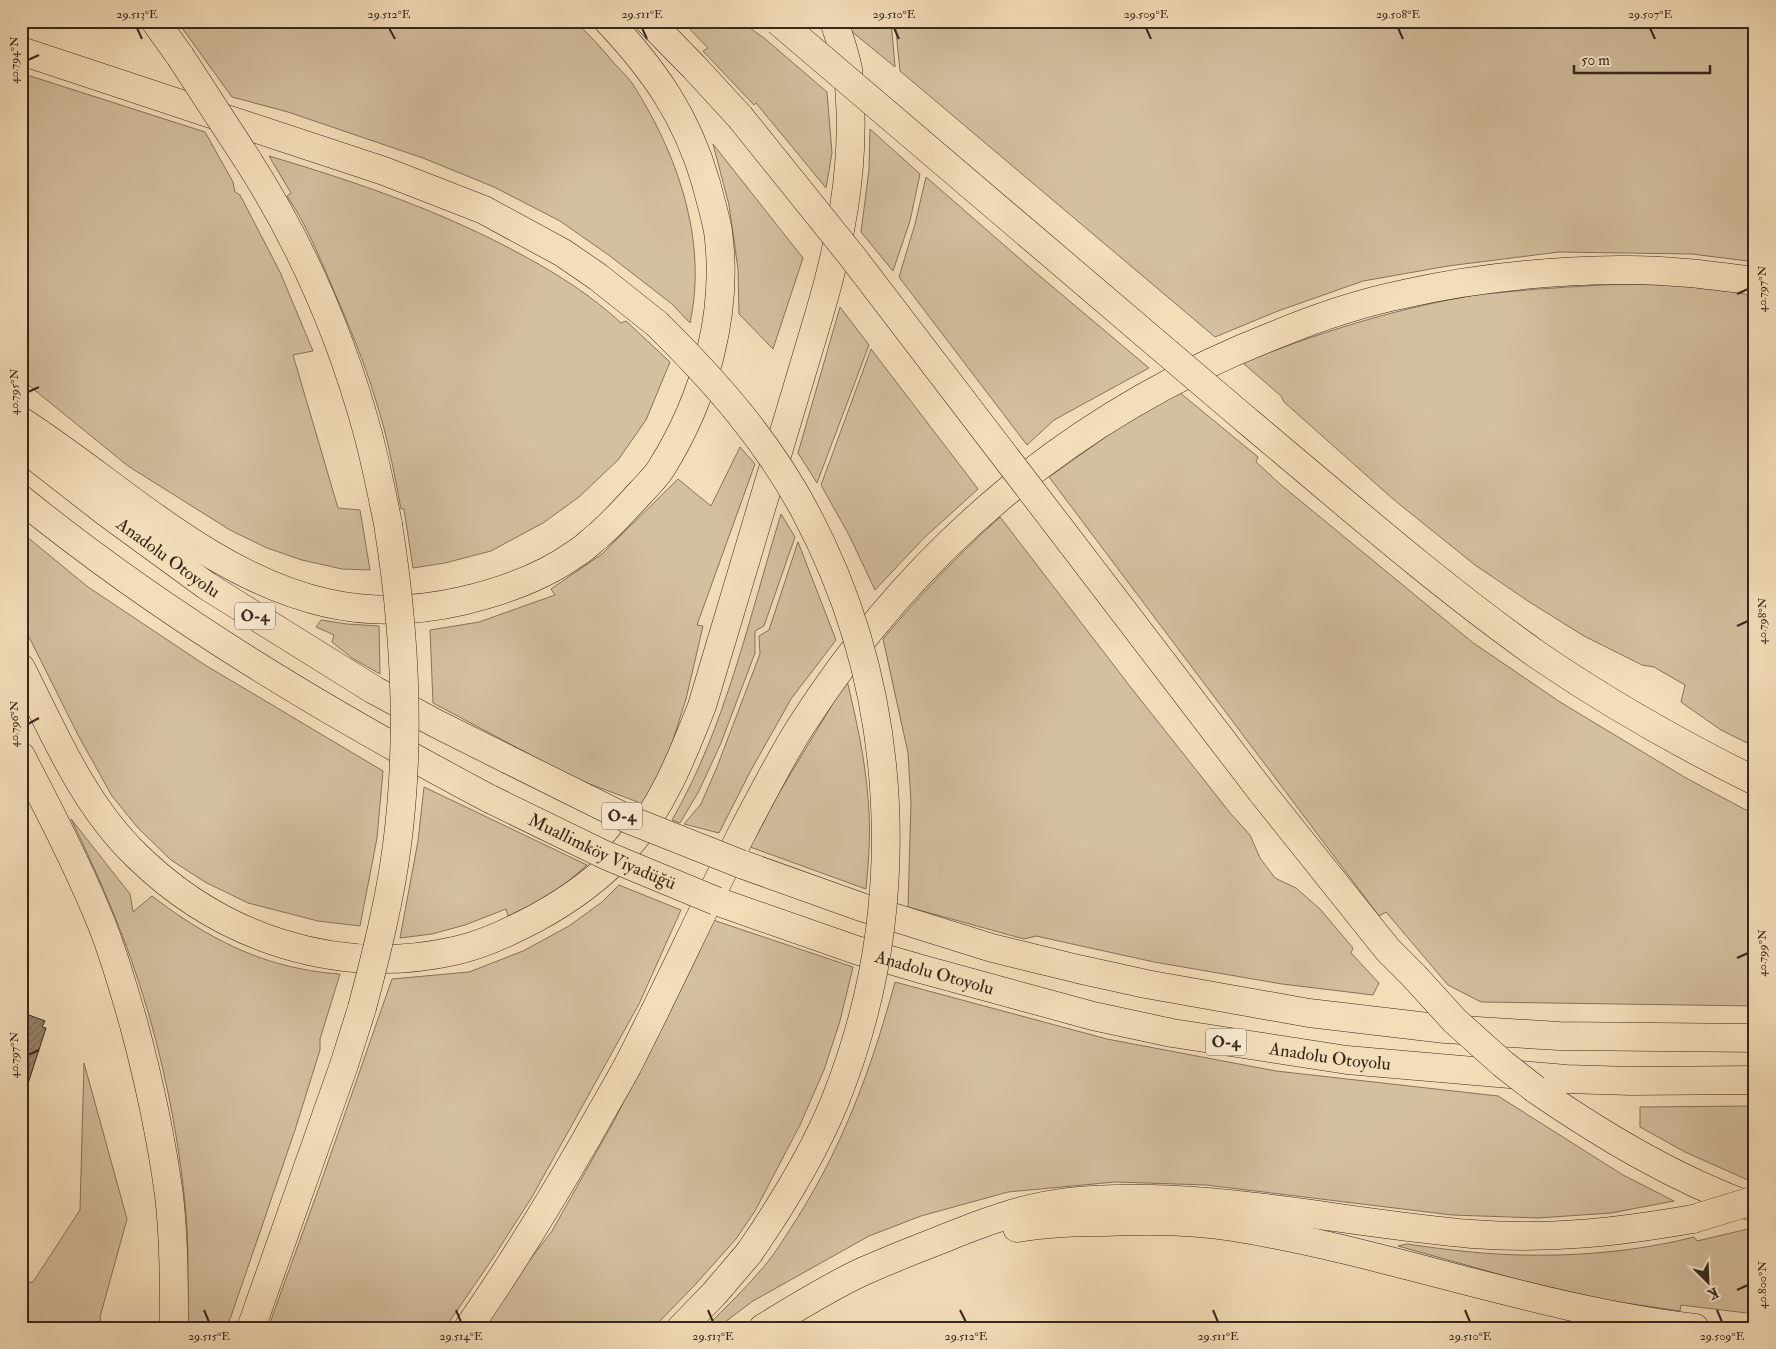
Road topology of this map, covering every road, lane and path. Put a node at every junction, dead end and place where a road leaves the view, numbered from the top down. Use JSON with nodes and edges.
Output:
{"nodes":[{"id":1,"x":154,"y":21,"type":"edge"},
{"id":2,"x":608,"y":21,"type":"edge"},
{"id":3,"x":649,"y":21,"type":"edge"},
{"id":4,"x":778,"y":21,"type":"edge"},
{"id":5,"x":834,"y":21,"type":"edge"},
{"id":6,"x":21,"y":51,"type":"edge"},
{"id":7,"x":1755,"y":281,"type":"edge"},
{"id":8,"x":21,"y":421,"type":"edge"},
{"id":9,"x":21,"y":446,"type":"edge"},
{"id":10,"x":21,"y":499,"type":"edge"},
{"id":11,"x":21,"y":668,"type":"edge"},
{"id":12,"x":21,"y":756,"type":"edge"},
{"id":13,"x":1755,"y":781,"type":"edge"},
{"id":14,"x":716,"y":901,"type":"joint"},
{"id":15,"x":1755,"y":1038,"type":"edge"},
{"id":16,"x":1755,"y":1080,"type":"edge"},
{"id":17,"x":1755,"y":1200,"type":"edge"},
{"id":18,"x":1755,"y":1208,"type":"edge"},
{"id":19,"x":906,"y":1254,"type":"junction"},
{"id":20,"x":174,"y":1328,"type":"edge"},
{"id":21,"x":251,"y":1328,"type":"edge"},
{"id":22,"x":468,"y":1328,"type":"edge"},
{"id":23,"x":681,"y":1328,"type":"edge"},
{"id":24,"x":763,"y":1328,"type":"edge"},
{"id":25,"x":1695,"y":1328,"type":"edge"}],
"edges":[{"from":1,"to":21,"type":"highway","bridge":true},
{"from":2,"to":8,"type":"highway"},
{"from":3,"to":18,"type":"highway","bridge":true},
{"from":4,"to":13,"type":"highway","bridge":true},
{"from":5,"to":11,"type":"highway"},
{"from":6,"to":23,"type":"highway","bridge":true},
{"from":7,"to":22,"type":"highway"},
{"from":9,"to":15,"type":"highway","name":"Anadolu Otoyolu","number":"O-4","bridge":true},
{"from":10,"to":14,"type":"highway","name":"Muallimköy Viyadüğü","number":"O-4","bridge":true},
{"from":12,"to":20,"type":"highway"},
{"from":14,"to":16,"type":"highway","name":"Anadolu Otoyolu","number":"O-4"},
{"from":17,"to":19,"type":"highway","bridge":true},
{"from":19,"to":24,"type":"highway"},
{"from":19,"to":25,"type":"highway"}]}
